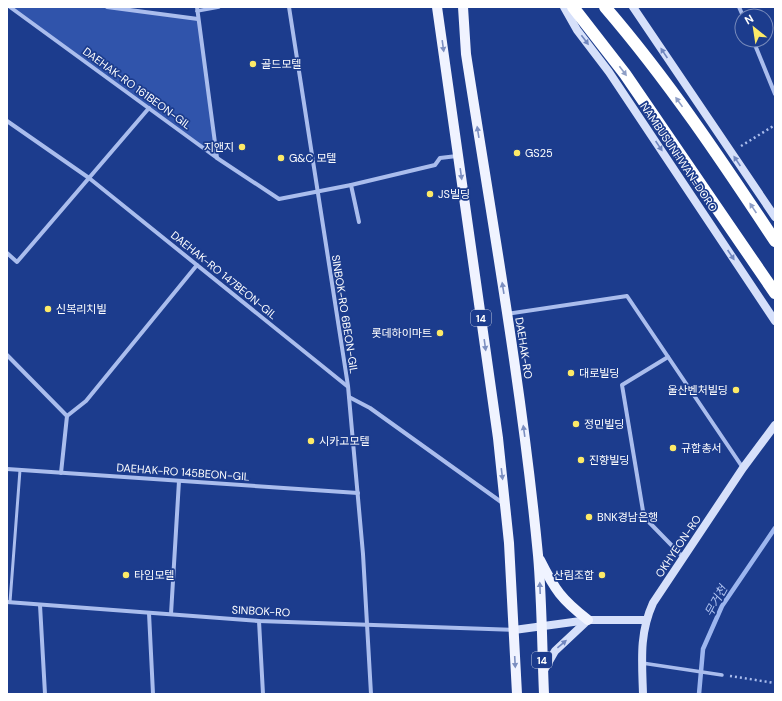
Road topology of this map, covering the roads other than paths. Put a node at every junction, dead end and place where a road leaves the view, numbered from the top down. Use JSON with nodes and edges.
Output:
{"nodes":[{"id":1,"x":10,"y":7,"type":"edge"},
{"id":2,"x":107,"y":7,"type":"edge"},
{"id":3,"x":218,"y":7,"type":"edge"},
{"id":4,"x":289,"y":7,"type":"edge"},
{"id":5,"x":437,"y":7,"type":"edge"},
{"id":6,"x":463,"y":7,"type":"edge"},
{"id":7,"x":470,"y":7,"type":"edge"},
{"id":8,"x":564,"y":7,"type":"edge"},
{"id":9,"x":573,"y":7,"type":"edge"},
{"id":10,"x":605,"y":7,"type":"edge"},
{"id":11,"x":633,"y":7,"type":"edge"},
{"id":12,"x":197,"y":9,"type":"edge"},
{"id":13,"x":198,"y":19,"type":"junction"},
{"id":14,"x":464,"y":24,"type":"junction"},
{"id":15,"x":756,"y":48,"type":"edge"},
{"id":16,"x":775,"y":94,"type":"edge"},
{"id":17,"x":149,"y":108,"type":"junction"},
{"id":18,"x":7,"y":122,"type":"edge"},
{"id":19,"x":458,"y":156,"type":"junction"},
{"id":20,"x":217,"y":158,"type":"junction"},
{"id":21,"x":89,"y":178,"type":"junction"},
{"id":22,"x":351,"y":185,"type":"junction"},
{"id":23,"x":317,"y":191,"type":"junction"},
{"id":24,"x":775,"y":216,"type":"edge"},
{"id":25,"x":359,"y":222,"type":"dead end"},
{"id":26,"x":775,"y":241,"type":"edge"},
{"id":27,"x":7,"y":253,"type":"edge"},
{"id":28,"x":198,"y":265,"type":"junction"},
{"id":29,"x":775,"y":293,"type":"edge"},
{"id":30,"x":507,"y":314,"type":"junction"},
{"id":31,"x":775,"y":321,"type":"edge"},
{"id":32,"x":7,"y":355,"type":"edge"},
{"id":33,"x":668,"y":357,"type":"junction"},
{"id":34,"x":348,"y":386,"type":"junction"},
{"id":35,"x":349,"y":397,"type":"junction"},
{"id":36,"x":67,"y":416,"type":"junction"},
{"id":37,"x":775,"y":425,"type":"edge"},
{"id":38,"x":743,"y":468,"type":"junction"},
{"id":39,"x":7,"y":469,"type":"edge"},
{"id":40,"x":20,"y":470,"type":"junction"},
{"id":41,"x":62,"y":473,"type":"junction"},
{"id":42,"x":179,"y":481,"type":"junction"},
{"id":43,"x":358,"y":493,"type":"junction"},
{"id":44,"x":506,"y":505,"type":"junction"},
{"id":45,"x":538,"y":556,"type":"junction"},
{"id":46,"x":684,"y":558,"type":"junction"},
{"id":47,"x":9,"y":602,"type":"edge"},
{"id":48,"x":40,"y":605,"type":"junction"},
{"id":49,"x":149,"y":613,"type":"junction"},
{"id":50,"x":171,"y":614,"type":"junction"},
{"id":51,"x":588,"y":620,"type":"junction"},
{"id":52,"x":646,"y":620,"type":"junction"},
{"id":53,"x":259,"y":621,"type":"junction"},
{"id":54,"x":367,"y":625,"type":"junction"},
{"id":55,"x":541,"y":627,"type":"junction"},
{"id":56,"x":514,"y":630,"type":"junction"},
{"id":57,"x":642,"y":663,"type":"junction"},
{"id":58,"x":543,"y":672,"type":"junction"},
{"id":59,"x":722,"y":675,"type":"road end"},
{"id":60,"x":45,"y":694,"type":"edge"},
{"id":61,"x":153,"y":694,"type":"edge"},
{"id":62,"x":263,"y":694,"type":"edge"},
{"id":63,"x":371,"y":694,"type":"edge"},
{"id":64,"x":517,"y":694,"type":"edge"},
{"id":65,"x":544,"y":694,"type":"edge"},
{"id":66,"x":643,"y":694,"type":"edge"}],
"edges":[{"from":1,"to":17,"type":"street","name":"DAEHAK-RO 161BEON-GIL"},
{"from":2,"to":13,"type":"street"},
{"from":3,"to":12,"type":"street"},
{"from":4,"to":23,"type":"street","name":"SINBOK-RO 6BEON-GIL"},
{"from":5,"to":19,"type":"main road","number":"14","one_way":true},
{"from":6,"to":14,"type":"main road","name":"DAEHAK-RO","number":"14"},
{"from":7,"to":14,"type":"main road"},
{"from":8,"to":31,"type":"main road","name":"NAMBUSUNHWAN-DORO","one_way":true},
{"from":9,"to":29,"type":"highway","one_way":true},
{"from":26,"to":10,"type":"highway","one_way":true},
{"from":24,"to":11,"type":"main road","one_way":true},
{"from":12,"to":13,"type":"street"},
{"from":13,"to":20,"type":"street"},
{"from":30,"to":14,"type":"main road","name":"DAEHAK-RO","number":"14","one_way":true},
{"from":15,"to":16,"type":"street"},
{"from":17,"to":20,"type":"street","name":"DAEHAK-RO 161BEON-GIL"},
{"from":17,"to":21,"type":"street"},
{"from":18,"to":21,"type":"street","name":"DAEHAK-RO 147BEON-GIL"},
{"from":19,"to":22,"type":"street","name":"DAEHAK-RO 161BEON-GIL"},
{"from":19,"to":44,"type":"main road","number":"14","one_way":true},
{"from":20,"to":23,"type":"street","name":"DAEHAK-RO 161BEON-GIL"},
{"from":21,"to":27,"type":"street"},
{"from":21,"to":28,"type":"street","name":"DAEHAK-RO 147BEON-GIL"},
{"from":22,"to":23,"type":"street","name":"DAEHAK-RO 161BEON-GIL"},
{"from":22,"to":25,"type":"street"},
{"from":23,"to":34,"type":"street","name":"SINBOK-RO 6BEON-GIL"},
{"from":28,"to":34,"type":"street","name":"DAEHAK-RO 147BEON-GIL"},
{"from":28,"to":36,"type":"street"},
{"from":30,"to":33,"type":"street"},
{"from":45,"to":30,"type":"main road","name":"DAEHAK-RO","number":"14","one_way":true},
{"from":32,"to":36,"type":"street"},
{"from":33,"to":38,"type":"street"},
{"from":33,"to":46,"type":"street"},
{"from":34,"to":35,"type":"street","name":"SINBOK-RO 6BEON-GIL"},
{"from":35,"to":43,"type":"street","name":"SINBOK-RO 6BEON-GIL"},
{"from":35,"to":44,"type":"street"},
{"from":36,"to":41,"type":"street"},
{"from":37,"to":38,"type":"main road","name":"OKHYEON-RO"},
{"from":38,"to":46,"type":"main road","name":"OKHYEON-RO"},
{"from":39,"to":40,"type":"street","name":"DAEHAK-RO 145BEON-GIL"},
{"from":40,"to":41,"type":"street","name":"DAEHAK-RO 145BEON-GIL"},
{"from":40,"to":47,"type":"lane"},
{"from":41,"to":42,"type":"street","name":"DAEHAK-RO 145BEON-GIL"},
{"from":42,"to":43,"type":"street","name":"DAEHAK-RO 145BEON-GIL"},
{"from":42,"to":50,"type":"street"},
{"from":43,"to":54,"type":"street","name":"SINBOK-RO 6BEON-GIL"},
{"from":44,"to":56,"type":"main road","number":"14"},
{"from":45,"to":51,"type":"main road"},
{"from":55,"to":45,"type":"main road","name":"DAEHAK-RO","number":"14","one_way":true},
{"from":46,"to":52,"type":"main road","name":"OKHYEON-RO"},
{"from":47,"to":48,"type":"street","name":"SINBOK-RO"},
{"from":48,"to":49,"type":"street","name":"SINBOK-RO"},
{"from":48,"to":60,"type":"street"},
{"from":49,"to":50,"type":"street","name":"SINBOK-RO"},
{"from":49,"to":61,"type":"street"},
{"from":50,"to":53,"type":"street","name":"SINBOK-RO"},
{"from":51,"to":52,"type":"main road"},
{"from":51,"to":55,"type":"main road"},
{"from":58,"to":51,"type":"main road","one_way":true},
{"from":52,"to":57,"type":"main road","name":"OKHYEON-RO"},
{"from":53,"to":54,"type":"street","name":"SINBOK-RO"},
{"from":53,"to":62,"type":"street"},
{"from":54,"to":56,"type":"street","name":"SINBOK-RO"},
{"from":54,"to":63,"type":"street","name":"SINBOK-RO 6BEON-GIL"},
{"from":55,"to":56,"type":"main road"},
{"from":55,"to":58,"type":"main road","name":"DAEHAK-RO","number":"14"},
{"from":56,"to":64,"type":"main road","number":"14","one_way":true},
{"from":57,"to":59,"type":"street"},
{"from":57,"to":66,"type":"main road","name":"OKHYEON-RO"},
{"from":58,"to":65,"type":"main road","name":"DAEHAK-RO","number":"14"}]}
